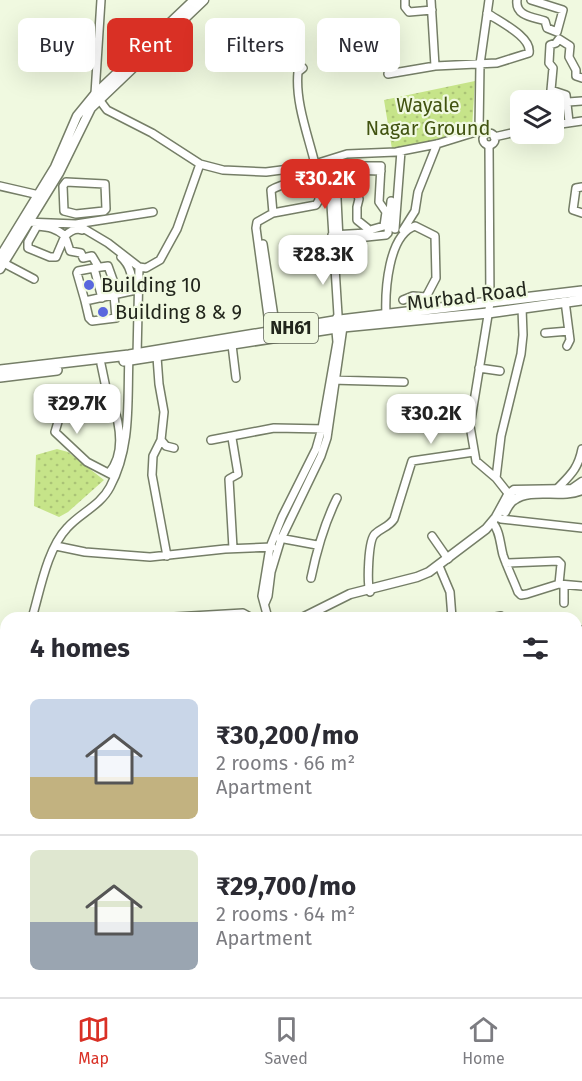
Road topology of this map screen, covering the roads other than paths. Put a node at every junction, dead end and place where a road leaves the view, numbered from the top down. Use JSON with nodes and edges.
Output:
{"nodes":[{"id":1,"x":101,"y":0,"type":"edge"},
{"id":2,"x":194,"y":0,"type":"edge"},
{"id":3,"x":204,"y":0,"type":"edge"},
{"id":4,"x":405,"y":0,"type":"edge"},
{"id":5,"x":431,"y":0,"type":"edge"},
{"id":6,"x":489,"y":0,"type":"edge"},
{"id":7,"x":517,"y":0,"type":"edge"},
{"id":8,"x":531,"y":0,"type":"edge"},
{"id":9,"x":189,"y":10,"type":"junction"},
{"id":10,"x":432,"y":10,"type":"junction"},
{"id":11,"x":488,"y":13,"type":"junction"},
{"id":12,"x":480,"y":64,"type":"junction"},
{"id":13,"x":435,"y":66,"type":"junction"},
{"id":14,"x":298,"y":72,"type":"edge"},
{"id":15,"x":388,"y":74,"type":"dead end"},
{"id":16,"x":582,"y":78,"type":"edge"},
{"id":17,"x":551,"y":90,"type":"edge"},
{"id":18,"x":564,"y":94,"type":"edge"},
{"id":19,"x":97,"y":97,"type":"junction"},
{"id":20,"x":582,"y":101,"type":"edge"},
{"id":21,"x":568,"y":102,"type":"junction"},
{"id":22,"x":582,"y":121,"type":"edge"},
{"id":23,"x":569,"y":122,"type":"junction"},
{"id":24,"x":564,"y":123,"type":"edge"},
{"id":25,"x":482,"y":133,"type":"junction"},
{"id":26,"x":510,"y":134,"type":"edge"},
{"id":27,"x":494,"y":136,"type":"junction"},
{"id":28,"x":437,"y":144,"type":"junction"},
{"id":29,"x":489,"y":145,"type":"junction"},
{"id":30,"x":401,"y":151,"type":"junction"},
{"id":31,"x":335,"y":158,"type":"junction"},
{"id":32,"x":326,"y":161,"type":"junction"},
{"id":33,"x":200,"y":164,"type":"junction"},
{"id":34,"x":315,"y":164,"type":"junction"},
{"id":35,"x":359,"y":168,"type":"junction"},
{"id":36,"x":57,"y":169,"type":"junction"},
{"id":37,"x":339,"y":172,"type":"junction"},
{"id":38,"x":0,"y":186,"type":"edge"},
{"id":39,"x":582,"y":187,"type":"edge"},
{"id":40,"x":39,"y":195,"type":"junction"},
{"id":41,"x":391,"y":201,"type":"dead end"},
{"id":42,"x":153,"y":212,"type":"dead end"},
{"id":43,"x":273,"y":213,"type":"junction"},
{"id":44,"x":582,"y":213,"type":"edge"},
{"id":45,"x":76,"y":214,"type":"junction"},
{"id":46,"x":29,"y":224,"type":"junction"},
{"id":47,"x":76,"y":224,"type":"junction"},
{"id":48,"x":395,"y":229,"type":"dead end"},
{"id":49,"x":368,"y":233,"type":"junction"},
{"id":50,"x":65,"y":236,"type":"junction"},
{"id":51,"x":336,"y":237,"type":"junction"},
{"id":52,"x":396,"y":241,"type":"dead end"},
{"id":53,"x":1,"y":262,"type":"edge"},
{"id":54,"x":96,"y":267,"type":"junction"},
{"id":55,"x":139,"y":267,"type":"junction"},
{"id":56,"x":34,"y":279,"type":"dead end"},
{"id":57,"x":136,"y":290,"type":"junction"},
{"id":58,"x":582,"y":291,"type":"edge"},
{"id":59,"x":116,"y":294,"type":"junction"},
{"id":60,"x":102,"y":298,"type":"junction"},
{"id":61,"x":403,"y":300,"type":"dead end"},
{"id":62,"x":582,"y":300,"type":"edge"},
{"id":63,"x":85,"y":301,"type":"junction"},
{"id":64,"x":565,"y":301,"type":"junction"},
{"id":65,"x":490,"y":303,"type":"junction"},
{"id":66,"x":522,"y":308,"type":"junction"},
{"id":67,"x":488,"y":313,"type":"junction"},
{"id":68,"x":386,"y":315,"type":"junction"},
{"id":69,"x":339,"y":322,"type":"junction"},
{"id":70,"x":273,"y":331,"type":"junction"},
{"id":71,"x":569,"y":331,"type":"junction"},
{"id":72,"x":545,"y":333,"type":"dead end"},
{"id":73,"x":232,"y":345,"type":"junction"},
{"id":74,"x":204,"y":346,"type":"junction"},
{"id":75,"x":567,"y":346,"type":"dead end"},
{"id":76,"x":133,"y":357,"type":"junction"},
{"id":77,"x":157,"y":357,"type":"junction"},
{"id":78,"x":101,"y":364,"type":"junction"},
{"id":79,"x":46,"y":368,"type":"junction"},
{"id":80,"x":479,"y":368,"type":"junction"},
{"id":81,"x":0,"y":370,"type":"edge"},
{"id":82,"x":500,"y":371,"type":"dead end"},
{"id":83,"x":0,"y":377,"type":"edge"},
{"id":84,"x":236,"y":378,"type":"dead end"},
{"id":85,"x":332,"y":380,"type":"junction"},
{"id":86,"x":404,"y":382,"type":"dead end"},
{"id":87,"x":106,"y":400,"type":"junction"},
{"id":88,"x":325,"y":429,"type":"junction"},
{"id":89,"x":231,"y":438,"type":"junction"},
{"id":90,"x":161,"y":440,"type":"junction"},
{"id":91,"x":211,"y":440,"type":"dead end"},
{"id":92,"x":174,"y":448,"type":"dead end"},
{"id":93,"x":582,"y":449,"type":"edge"},
{"id":94,"x":319,"y":450,"type":"junction"},
{"id":95,"x":474,"y":452,"type":"junction"},
{"id":96,"x":111,"y":475,"type":"junction"},
{"id":97,"x":496,"y":478,"type":"junction"},
{"id":98,"x":582,"y":482,"type":"edge"},
{"id":99,"x":582,"y":490,"type":"edge"},
{"id":100,"x":554,"y":491,"type":"junction"},
{"id":101,"x":511,"y":497,"type":"junction"},
{"id":102,"x":337,"y":498,"type":"dead end"},
{"id":103,"x":496,"y":522,"type":"junction"},
{"id":104,"x":582,"y":528,"type":"edge"},
{"id":105,"x":432,"y":536,"type":"dead end"},
{"id":106,"x":273,"y":537,"type":"junction"},
{"id":107,"x":281,"y":539,"type":"junction"},
{"id":108,"x":317,"y":545,"type":"junction"},
{"id":109,"x":56,"y":546,"type":"junction"},
{"id":110,"x":233,"y":548,"type":"junction"},
{"id":111,"x":274,"y":548,"type":"junction"},
{"id":112,"x":465,"y":549,"type":"junction"},
{"id":113,"x":167,"y":556,"type":"junction"},
{"id":114,"x":448,"y":559,"type":"junction"},
{"id":115,"x":506,"y":563,"type":"junction"},
{"id":116,"x":440,"y":568,"type":"junction"},
{"id":117,"x":311,"y":578,"type":"dead end"},
{"id":118,"x":562,"y":584,"type":"junction"},
{"id":119,"x":582,"y":586,"type":"edge"},
{"id":120,"x":369,"y":591,"type":"junction"},
{"id":121,"x":350,"y":596,"type":"junction"},
{"id":122,"x":564,"y":603,"type":"dead end"},
{"id":123,"x":34,"y":612,"type":"edge"},
{"id":124,"x":267,"y":612,"type":"edge"},
{"id":125,"x":315,"y":612,"type":"edge"},
{"id":126,"x":320,"y":612,"type":"edge"},
{"id":127,"x":452,"y":612,"type":"edge"}],
"edges":[{"from":1,"to":19,"type":"street"},
{"from":2,"to":9,"type":"main road"},
{"from":3,"to":9,"type":"main road"},
{"from":4,"to":10,"type":"street"},
{"from":5,"to":10,"type":"street"},
{"from":6,"to":11,"type":"street"},
{"from":7,"to":8,"type":"street"},
{"from":9,"to":19,"type":"main road"},
{"from":10,"to":13,"type":"street"},
{"from":11,"to":12,"type":"street"},
{"from":11,"to":12,"type":"street"},
{"from":12,"to":13,"type":"street"},
{"from":12,"to":25,"type":"street"},
{"from":13,"to":15,"type":"street"},
{"from":14,"to":34,"type":"street"},
{"from":16,"to":17,"type":"street"},
{"from":18,"to":21,"type":"street"},
{"from":19,"to":33,"type":"street"},
{"from":19,"to":36,"type":"main road"},
{"from":20,"to":21,"type":"street"},
{"from":21,"to":23,"type":"street"},
{"from":22,"to":23,"type":"street"},
{"from":23,"to":24,"type":"street"},
{"from":25,"to":27,"type":"street"},
{"from":25,"to":28,"type":"street"},
{"from":25,"to":29,"type":"street"},
{"from":26,"to":27,"type":"street"},
{"from":27,"to":29,"type":"street"},
{"from":28,"to":30,"type":"street"},
{"from":28,"to":52,"type":"street"},
{"from":29,"to":65,"type":"street"},
{"from":30,"to":31,"type":"street"},
{"from":30,"to":48,"type":"street"},
{"from":31,"to":32,"type":"street"},
{"from":31,"to":37,"type":"street"},
{"from":32,"to":34,"type":"street"},
{"from":32,"to":37,"type":"street"},
{"from":33,"to":34,"type":"street"},
{"from":33,"to":55,"type":"street"},
{"from":35,"to":37,"type":"street"},
{"from":35,"to":49,"type":"street"},
{"from":35,"to":49,"type":"street"},
{"from":36,"to":40,"type":"main road"},
{"from":36,"to":46,"type":"main road"},
{"from":37,"to":51,"type":"street"},
{"from":38,"to":40,"type":"street"},
{"from":39,"to":44,"type":"street"},
{"from":40,"to":46,"type":"main road"},
{"from":41,"to":51,"type":"street"},
{"from":42,"to":47,"type":"street"},
{"from":43,"to":43,"type":"street"},
{"from":43,"to":70,"type":"street"},
{"from":45,"to":45,"type":"street"},
{"from":45,"to":47,"type":"street"},
{"from":46,"to":47,"type":"street"},
{"from":46,"to":50,"type":"street"},
{"from":46,"to":50,"type":"street"},
{"from":46,"to":53,"type":"main road"},
{"from":47,"to":55,"type":"street"},
{"from":49,"to":51,"type":"street"},
{"from":50,"to":54,"type":"street"},
{"from":50,"to":57,"type":"street"},
{"from":51,"to":69,"type":"street"},
{"from":53,"to":56,"type":"street"},
{"from":54,"to":59,"type":"street"},
{"from":54,"to":60,"type":"street"},
{"from":54,"to":63,"type":"street"},
{"from":55,"to":57,"type":"street"},
{"from":57,"to":59,"type":"street"},
{"from":57,"to":76,"type":"street"},
{"from":58,"to":65,"type":"highway","number":"NH61"},
{"from":59,"to":60,"type":"street"},
{"from":59,"to":63,"type":"street"},
{"from":60,"to":63,"type":"street"},
{"from":61,"to":68,"type":"street"},
{"from":62,"to":64,"type":"highway","name":"Murbad Road","number":"NH61"},
{"from":64,"to":66,"type":"highway","name":"Murbad Road","number":"NH61"},
{"from":64,"to":71,"type":"street"},
{"from":65,"to":67,"type":"street"},
{"from":65,"to":68,"type":"highway","number":"NH61"},
{"from":66,"to":67,"type":"highway","name":"Murbad Road","number":"NH61"},
{"from":66,"to":97,"type":"street"},
{"from":67,"to":69,"type":"highway","name":"Murbad Road","number":"NH61"},
{"from":67,"to":80,"type":"street"},
{"from":68,"to":69,"type":"highway","number":"NH61"},
{"from":69,"to":70,"type":"highway","number":"NH61"},
{"from":69,"to":73,"type":"highway","name":"Murbad Road","number":"NH61"},
{"from":69,"to":85,"type":"street"},
{"from":70,"to":74,"type":"highway","number":"NH61"},
{"from":71,"to":72,"type":"street"},
{"from":71,"to":75,"type":"street"},
{"from":73,"to":74,"type":"highway","name":"Murbad Road","number":"NH61"},
{"from":73,"to":84,"type":"street"},
{"from":74,"to":76,"type":"highway","number":"NH61"},
{"from":74,"to":77,"type":"highway","name":"Murbad Road","number":"NH61"},
{"from":76,"to":77,"type":"highway","name":"Murbad Road","number":"NH61"},
{"from":76,"to":78,"type":"highway","name":"Murbad Road","number":"NH61"},
{"from":76,"to":79,"type":"highway","number":"NH61"},
{"from":76,"to":96,"type":"street"},
{"from":77,"to":90,"type":"street"},
{"from":78,"to":79,"type":"highway","name":"Murbad Road","number":"NH61"},
{"from":78,"to":87,"type":"street"},
{"from":79,"to":81,"type":"highway","number":"NH61"},
{"from":79,"to":83,"type":"highway","name":"Murbad Road","number":"NH61"},
{"from":80,"to":82,"type":"street"},
{"from":80,"to":95,"type":"street"},
{"from":85,"to":86,"type":"street"},
{"from":85,"to":88,"type":"street"},
{"from":87,"to":96,"type":"street"},
{"from":87,"to":96,"type":"street"},
{"from":88,"to":89,"type":"street"},
{"from":88,"to":94,"type":"street"},
{"from":89,"to":91,"type":"street"},
{"from":89,"to":110,"type":"street"},
{"from":90,"to":92,"type":"street"},
{"from":90,"to":113,"type":"street"},
{"from":93,"to":100,"type":"street"},
{"from":94,"to":106,"type":"street"},
{"from":94,"to":107,"type":"street"},
{"from":95,"to":97,"type":"street"},
{"from":95,"to":120,"type":"street"},
{"from":96,"to":109,"type":"street"},
{"from":97,"to":101,"type":"street"},
{"from":98,"to":100,"type":"main road"},
{"from":99,"to":100,"type":"main road"},
{"from":100,"to":101,"type":"main road"},
{"from":101,"to":103,"type":"main road"},
{"from":102,"to":108,"type":"street"},
{"from":103,"to":104,"type":"street"},
{"from":103,"to":112,"type":"main road"},
{"from":103,"to":115,"type":"street"},
{"from":105,"to":114,"type":"street"},
{"from":106,"to":107,"type":"street"},
{"from":106,"to":111,"type":"street"},
{"from":107,"to":108,"type":"street"},
{"from":107,"to":111,"type":"street"},
{"from":108,"to":117,"type":"street"},
{"from":109,"to":113,"type":"street"},
{"from":109,"to":123,"type":"street"},
{"from":110,"to":111,"type":"street"},
{"from":110,"to":113,"type":"street"},
{"from":111,"to":124,"type":"street"},
{"from":112,"to":114,"type":"main road"},
{"from":112,"to":116,"type":"main road"},
{"from":114,"to":116,"type":"main road"},
{"from":115,"to":118,"type":"street"},
{"from":115,"to":118,"type":"street"},
{"from":116,"to":120,"type":"main road"},
{"from":116,"to":127,"type":"street"},
{"from":118,"to":119,"type":"street"},
{"from":118,"to":122,"type":"street"},
{"from":120,"to":121,"type":"main road"},
{"from":121,"to":125,"type":"main road"},
{"from":121,"to":126,"type":"main road"}]}
